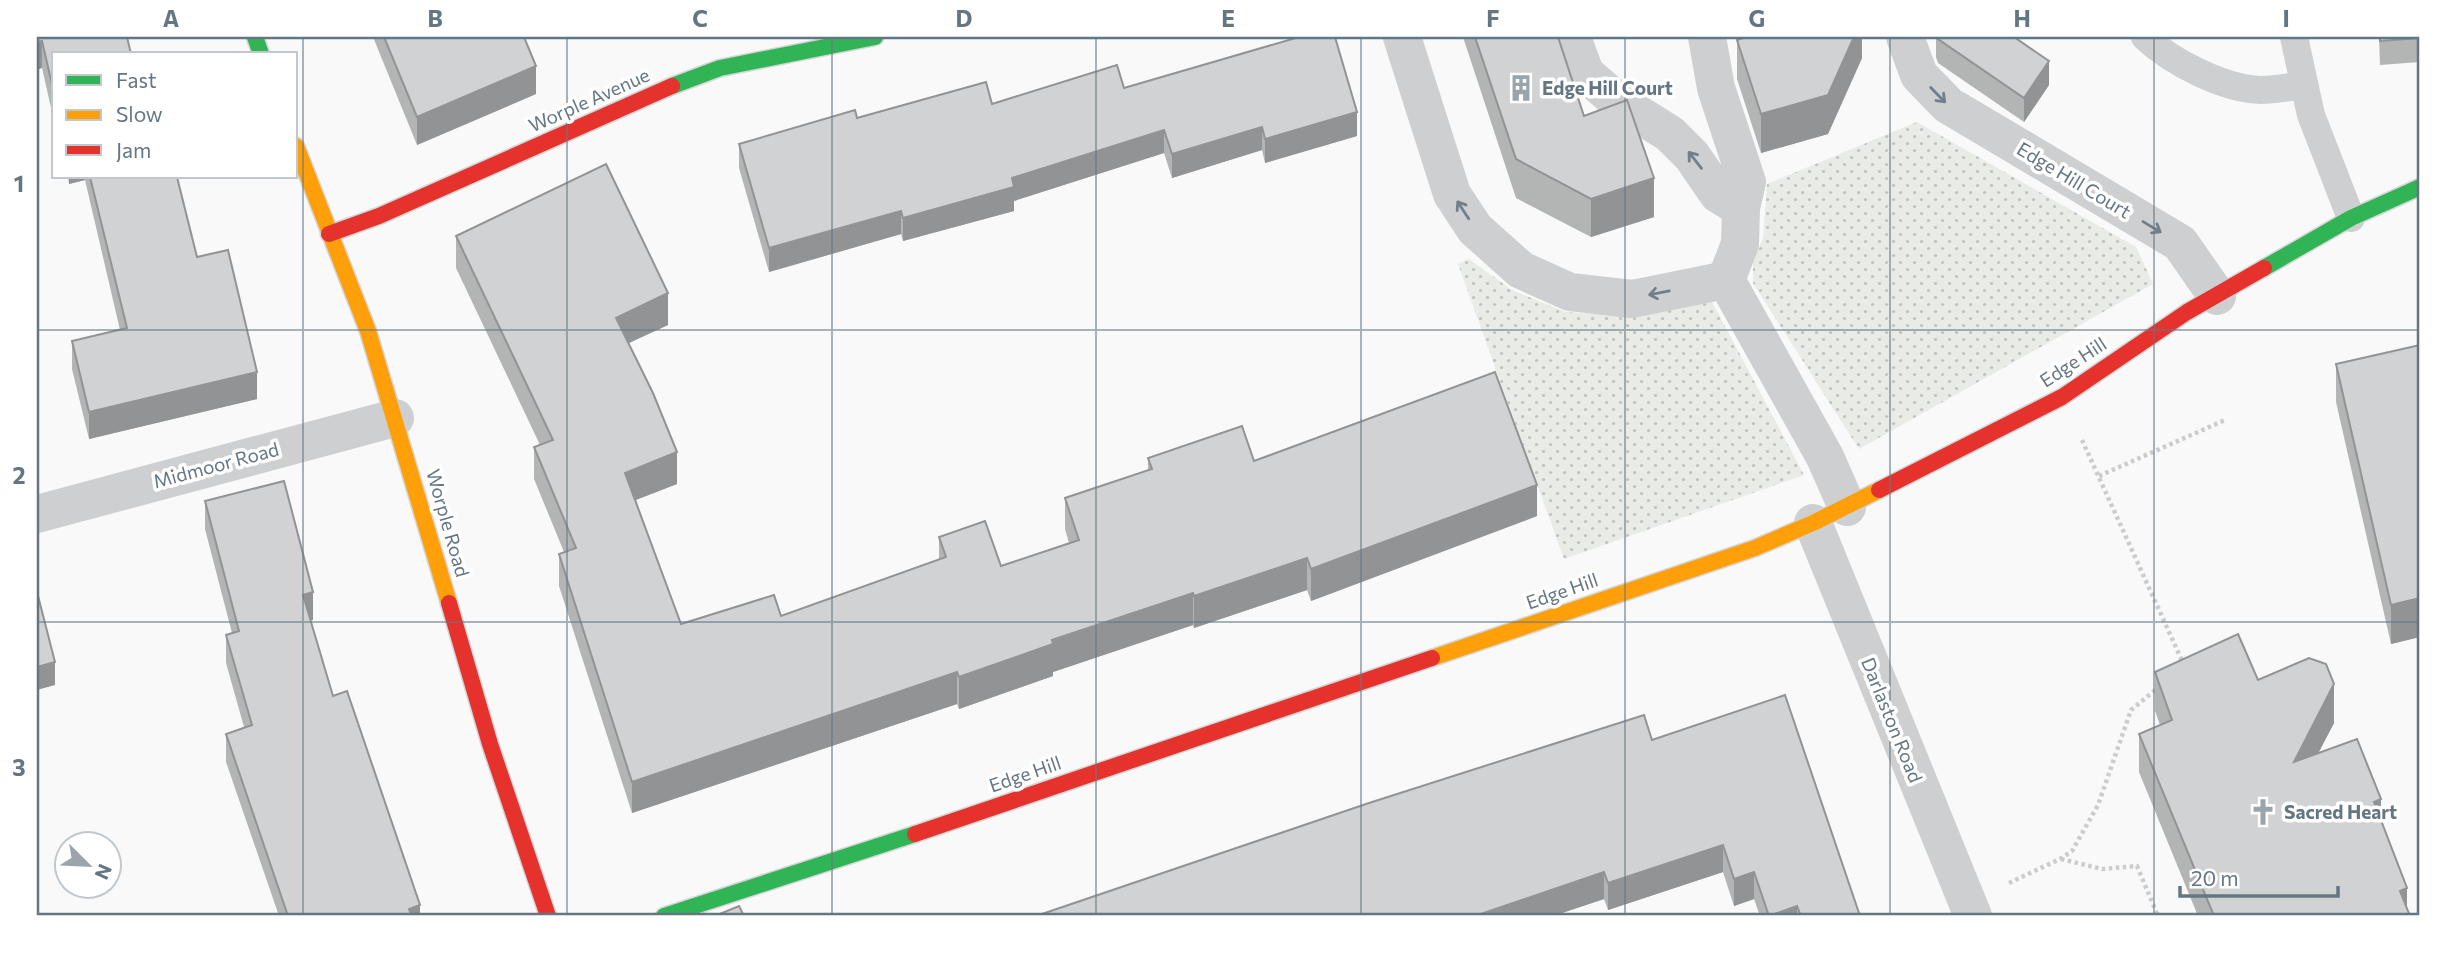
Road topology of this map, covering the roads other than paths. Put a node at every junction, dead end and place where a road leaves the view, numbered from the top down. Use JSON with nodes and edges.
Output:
{"nodes":[{"id":1,"x":875,"y":37,"type":"edge"},
{"id":2,"x":1402,"y":37,"type":"edge"},
{"id":3,"x":1572,"y":37,"type":"edge"},
{"id":4,"x":1707,"y":37,"type":"edge"},
{"id":5,"x":1905,"y":37,"type":"edge"},
{"id":6,"x":2145,"y":37,"type":"edge"},
{"id":7,"x":2294,"y":37,"type":"edge"},
{"id":8,"x":2304,"y":85,"type":"junction"},
{"id":9,"x":298,"y":151,"type":"edge"},
{"id":10,"x":2420,"y":187,"type":"edge"},
{"id":11,"x":1741,"y":208,"type":"junction"},
{"id":12,"x":2351,"y":218,"type":"junction"},
{"id":13,"x":329,"y":234,"type":"junction"},
{"id":14,"x":1726,"y":280,"type":"junction"},
{"id":15,"x":2217,"y":296,"type":"junction"},
{"id":16,"x":395,"y":418,"type":"junction"},
{"id":17,"x":37,"y":514,"type":"edge"},
{"id":18,"x":1830,"y":515,"type":"junction"},
{"id":19,"x":548,"y":916,"type":"edge"},
{"id":20,"x":664,"y":916,"type":"edge"},
{"id":21,"x":1973,"y":916,"type":"edge"}],
"edges":[{"from":1,"to":13,"type":"street","name":"Worple Avenue"},
{"from":14,"to":2,"type":"street","one_way":true},
{"from":11,"to":3,"type":"street","one_way":true},
{"from":4,"to":11,"type":"street"},
{"from":5,"to":15,"type":"street","name":"Edge Hill Court","one_way":true},
{"from":6,"to":8,"type":"lane"},
{"from":7,"to":8,"type":"lane"},
{"from":8,"to":12,"type":"lane"},
{"from":9,"to":13,"type":"street","name":"Worple Road"},
{"from":10,"to":12,"type":"street","name":"Edge Hill"},
{"from":11,"to":14,"type":"street"},
{"from":12,"to":15,"type":"street","name":"Edge Hill"},
{"from":13,"to":16,"type":"street","name":"Worple Road"},
{"from":14,"to":18,"type":"street"},
{"from":15,"to":18,"type":"street","name":"Edge Hill"},
{"from":16,"to":17,"type":"street","name":"Midmoor Road"},
{"from":16,"to":19,"type":"street","name":"Worple Road"},
{"from":18,"to":20,"type":"street","name":"Edge Hill"},
{"from":18,"to":21,"type":"street","name":"Darlaston Road"}]}
